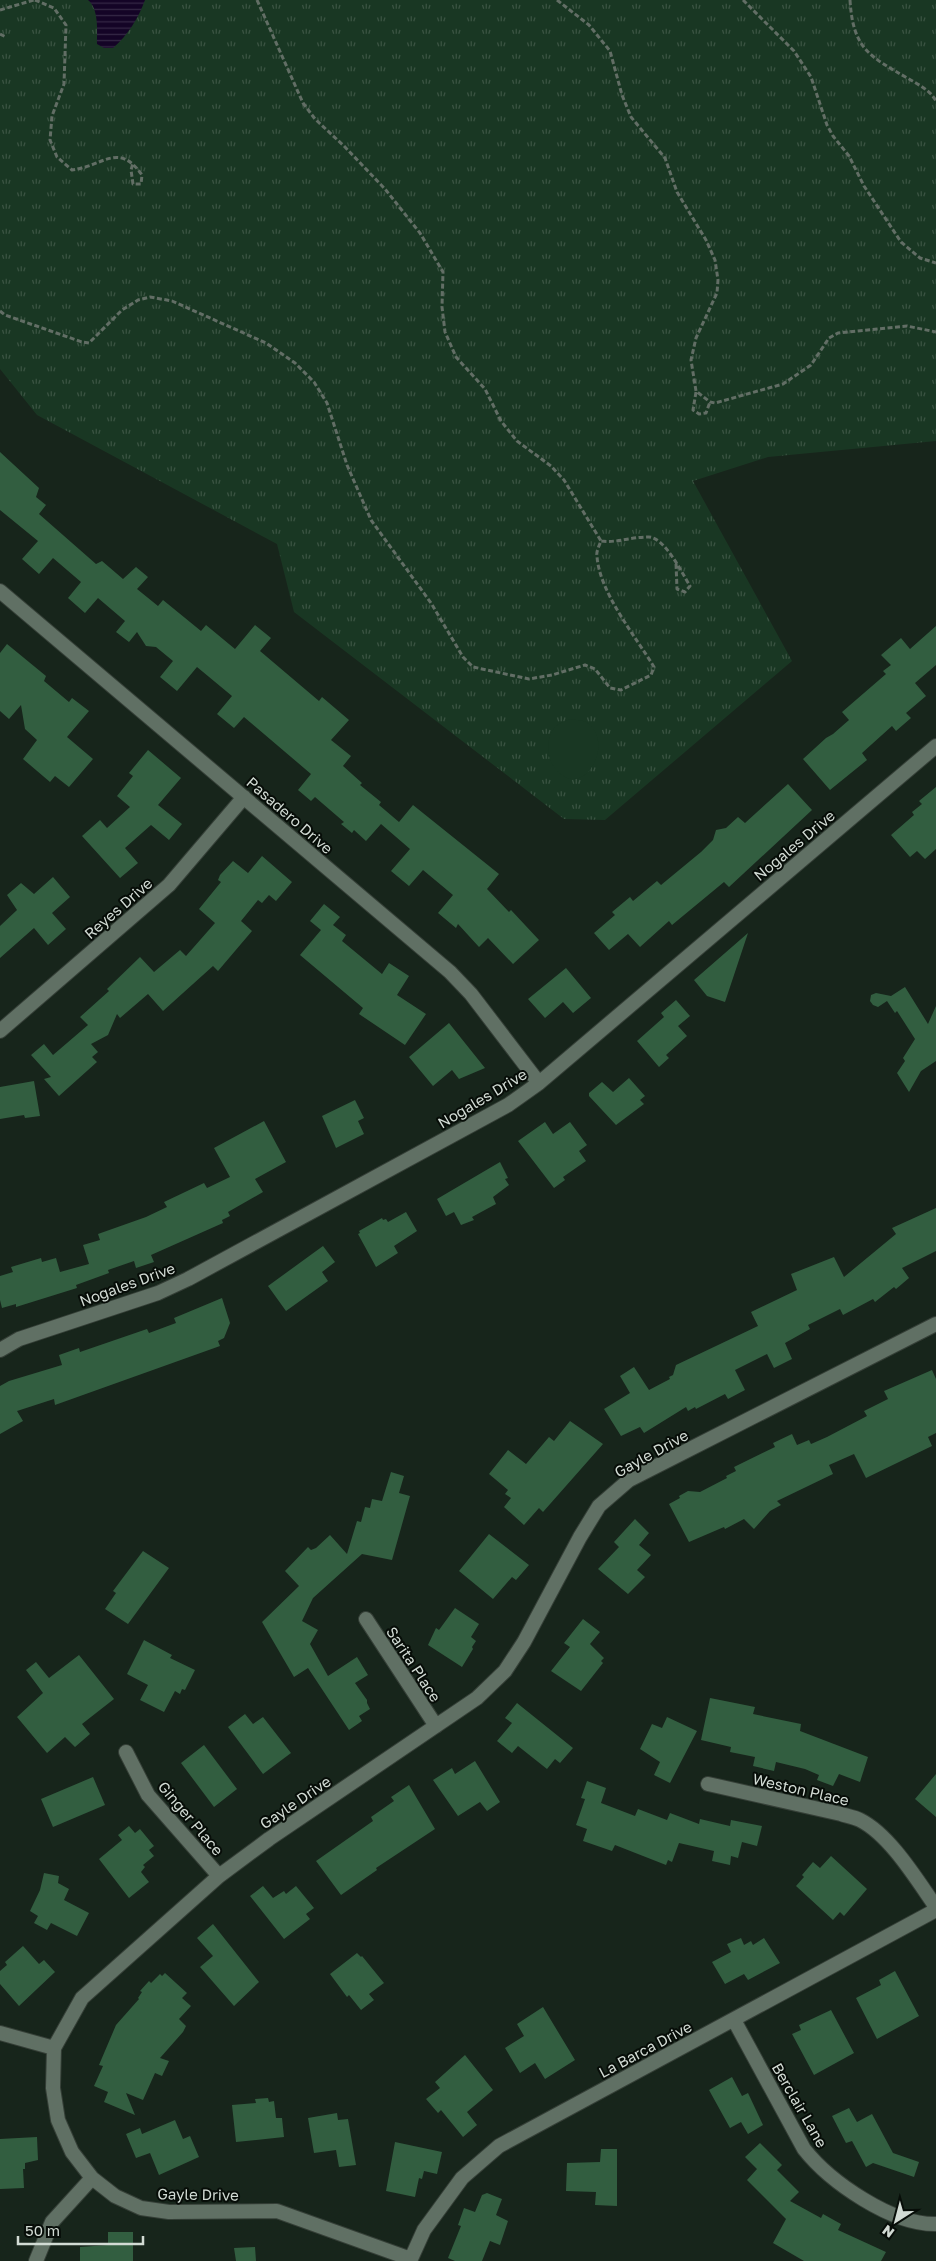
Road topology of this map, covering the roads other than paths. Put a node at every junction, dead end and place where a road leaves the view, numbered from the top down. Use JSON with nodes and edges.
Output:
{"nodes":[{"id":1,"x":0,"y":591,"type":"edge"},
{"id":2,"x":936,"y":746,"type":"edge"},
{"id":3,"x":244,"y":797,"type":"junction"},
{"id":4,"x":0,"y":1031,"type":"edge"},
{"id":5,"x":539,"y":1083,"type":"junction"},
{"id":6,"x":936,"y":1324,"type":"edge"},
{"id":7,"x":0,"y":1350,"type":"edge"},
{"id":8,"x":366,"y":1618,"type":"dead end"},
{"id":9,"x":436,"y":1726,"type":"junction"},
{"id":10,"x":126,"y":1752,"type":"dead end"},
{"id":11,"x":708,"y":1784,"type":"dead end"},
{"id":12,"x":219,"y":1876,"type":"junction"},
{"id":13,"x":936,"y":1909,"type":"edge"},
{"id":14,"x":734,"y":2020,"type":"junction"},
{"id":15,"x":0,"y":2033,"type":"edge"},
{"id":16,"x":54,"y":2048,"type":"junction"},
{"id":17,"x":92,"y":2178,"type":"junction"},
{"id":18,"x":936,"y":2224,"type":"edge"},
{"id":19,"x":410,"y":2260,"type":"edge"},
{"id":20,"x":36,"y":2261,"type":"edge"}],
"edges":[{"from":1,"to":3,"type":"street","name":"Pasadero Drive"},
{"from":2,"to":5,"type":"street","name":"Nogales Drive"},
{"from":3,"to":4,"type":"street","name":"Reyes Drive"},
{"from":3,"to":5,"type":"street","name":"Pasadero Drive"},
{"from":5,"to":7,"type":"street","name":"Nogales Drive"},
{"from":6,"to":9,"type":"street","name":"Gayle Drive"},
{"from":8,"to":9,"type":"street","name":"Sarita Place"},
{"from":9,"to":12,"type":"street","name":"Gayle Drive"},
{"from":10,"to":12,"type":"street","name":"Ginger Place"},
{"from":11,"to":13,"type":"street","name":"Weston Place"},
{"from":12,"to":16,"type":"street","name":"Gayle Drive"},
{"from":13,"to":14,"type":"street","name":"La Barca Drive"},
{"from":14,"to":18,"type":"street","name":"Berclair Lane"},
{"from":14,"to":19,"type":"street","name":"La Barca Drive"},
{"from":15,"to":16,"type":"street"},
{"from":16,"to":17,"type":"street","name":"Gayle Drive"},
{"from":17,"to":19,"type":"street","name":"Gayle Drive"},
{"from":17,"to":20,"type":"street"}]}
